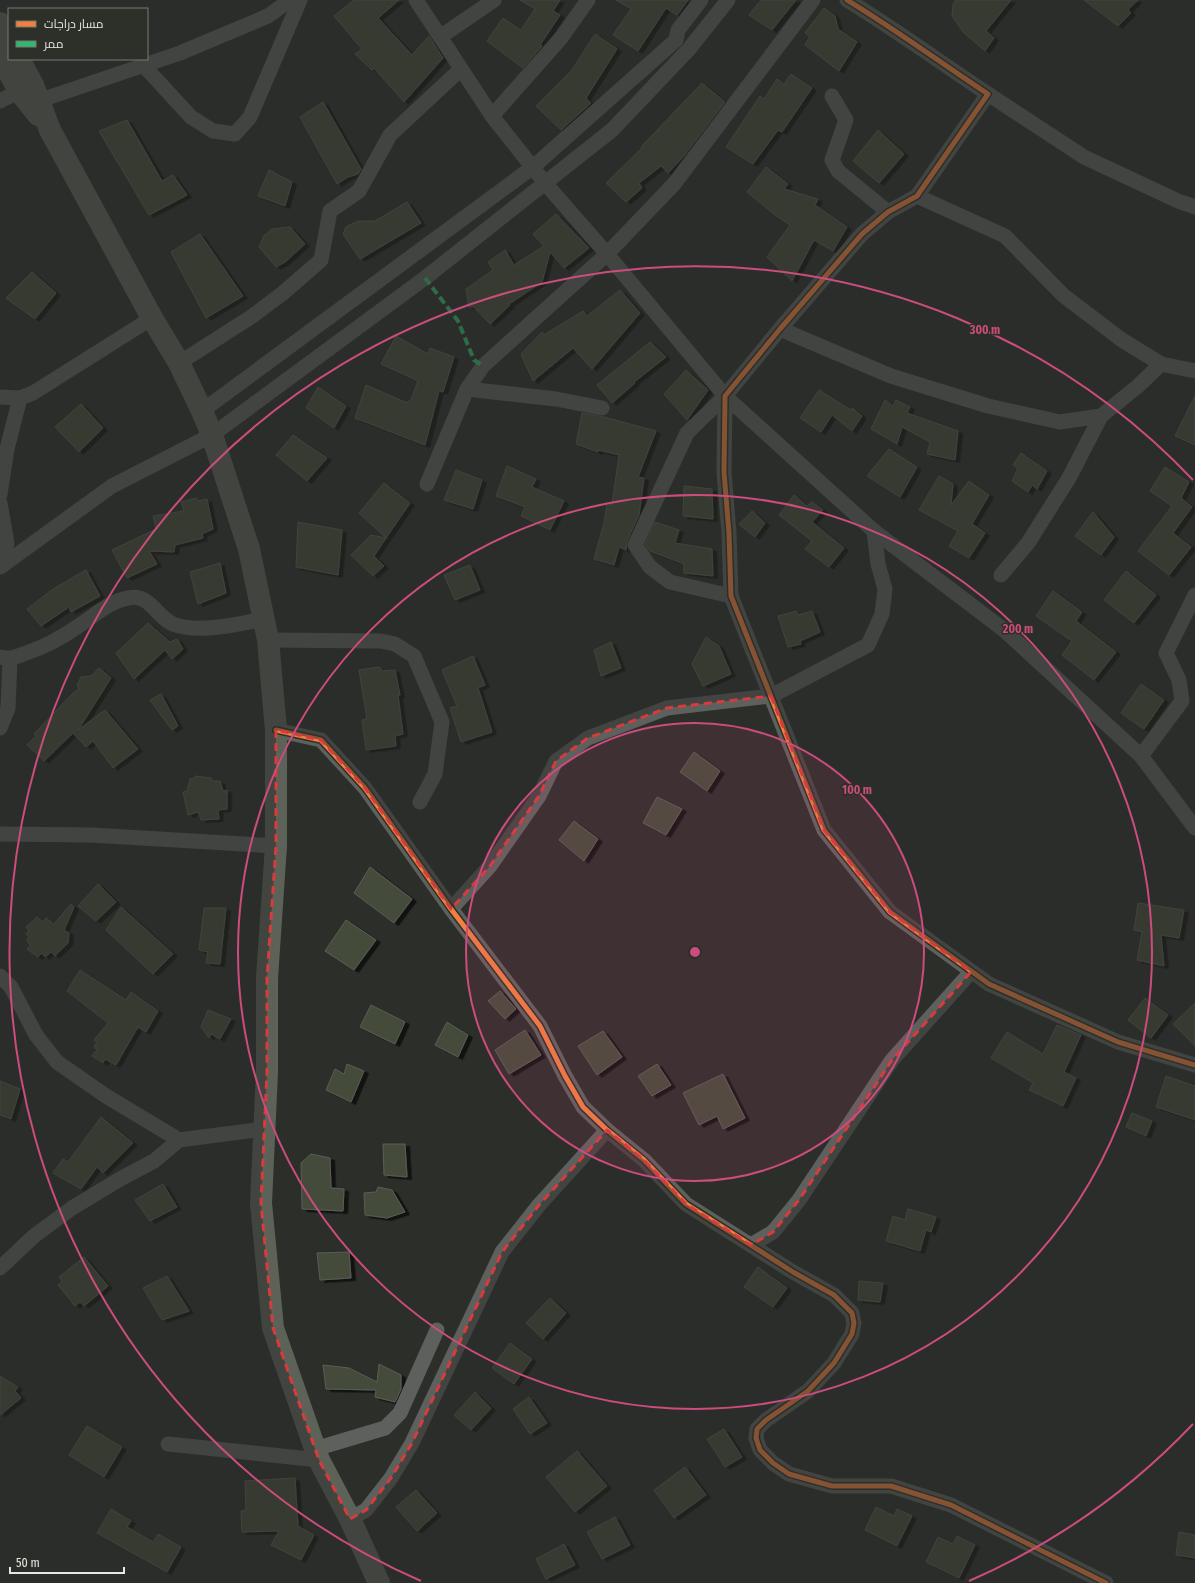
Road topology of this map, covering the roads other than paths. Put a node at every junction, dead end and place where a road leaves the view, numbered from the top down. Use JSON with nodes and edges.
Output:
{"nodes":[{"id":1,"x":290,"y":0,"type":"edge"},
{"id":2,"x":300,"y":0,"type":"edge"},
{"id":3,"x":416,"y":0,"type":"edge"},
{"id":4,"x":494,"y":0,"type":"edge"},
{"id":5,"x":588,"y":0,"type":"edge"},
{"id":6,"x":701,"y":0,"type":"edge"},
{"id":7,"x":728,"y":0,"type":"edge"},
{"id":8,"x":814,"y":0,"type":"edge"},
{"id":9,"x":847,"y":0,"type":"edge"},
{"id":10,"x":0,"y":23,"type":"edge"},
{"id":11,"x":440,"y":37,"type":"junction"},
{"id":12,"x":8,"y":38,"type":"edge"},
{"id":13,"x":0,"y":56,"type":"edge"},
{"id":14,"x":19,"y":60,"type":"edge"},
{"id":15,"x":144,"y":66,"type":"junction"},
{"id":16,"x":461,"y":69,"type":"junction"},
{"id":17,"x":988,"y":94,"type":"junction"},
{"id":18,"x":22,"y":95,"type":"edge"},
{"id":19,"x":832,"y":96,"type":"dead end"},
{"id":20,"x":492,"y":116,"type":"junction"},
{"id":21,"x":533,"y":167,"type":"junction"},
{"id":22,"x":545,"y":183,"type":"junction"},
{"id":23,"x":917,"y":196,"type":"junction"},
{"id":24,"x":1195,"y":207,"type":"edge"},
{"id":25,"x":888,"y":212,"type":"junction"},
{"id":26,"x":607,"y":254,"type":"junction"},
{"id":27,"x":152,"y":318,"type":"junction"},
{"id":28,"x":780,"y":329,"type":"junction"},
{"id":29,"x":179,"y":363,"type":"junction"},
{"id":30,"x":1161,"y":364,"type":"junction"},
{"id":31,"x":1195,"y":371,"type":"edge"},
{"id":32,"x":467,"y":389,"type":"junction"},
{"id":33,"x":726,"y":396,"type":"junction"},
{"id":34,"x":0,"y":397,"type":"edge"},
{"id":35,"x":20,"y":398,"type":"junction"},
{"id":36,"x":602,"y":408,"type":"dead end"},
{"id":37,"x":202,"y":411,"type":"junction"},
{"id":38,"x":1101,"y":416,"type":"junction"},
{"id":39,"x":212,"y":435,"type":"junction"},
{"id":40,"x":4,"y":451,"type":"edge"},
{"id":41,"x":427,"y":484,"type":"dead end"},
{"id":42,"x":0,"y":494,"type":"edge"},
{"id":43,"x":0,"y":503,"type":"edge"},
{"id":44,"x":874,"y":531,"type":"junction"},
{"id":45,"x":2,"y":566,"type":"edge"},
{"id":46,"x":1001,"y":575,"type":"dead end"},
{"id":47,"x":1195,"y":595,"type":"edge"},
{"id":48,"x":731,"y":596,"type":"junction"},
{"id":49,"x":264,"y":619,"type":"junction"},
{"id":50,"x":268,"y":640,"type":"junction"},
{"id":51,"x":5,"y":658,"type":"edge"},
{"id":52,"x":771,"y":696,"type":"junction"},
{"id":53,"x":0,"y":728,"type":"edge"},
{"id":54,"x":276,"y":730,"type":"junction"},
{"id":55,"x":1141,"y":756,"type":"junction"},
{"id":56,"x":420,"y":802,"type":"dead end"},
{"id":57,"x":1195,"y":828,"type":"edge"},
{"id":58,"x":0,"y":834,"type":"edge"},
{"id":59,"x":276,"y":846,"type":"junction"},
{"id":60,"x":451,"y":908,"type":"junction"},
{"id":61,"x":971,"y":972,"type":"junction"},
{"id":62,"x":0,"y":976,"type":"edge"},
{"id":63,"x":1195,"y":1065,"type":"edge"},
{"id":64,"x":264,"y":1129,"type":"junction"},
{"id":65,"x":607,"y":1130,"type":"junction"},
{"id":66,"x":179,"y":1140,"type":"junction"},
{"id":67,"x":751,"y":1245,"type":"junction"},
{"id":68,"x":0,"y":1268,"type":"edge"},
{"id":69,"x":437,"y":1330,"type":"dead end"},
{"id":70,"x":168,"y":1444,"type":"dead end"},
{"id":71,"x":317,"y":1455,"type":"junction"},
{"id":72,"x":350,"y":1518,"type":"junction"},
{"id":73,"x":379,"y":1583,"type":"edge"},
{"id":74,"x":1106,"y":1583,"type":"edge"}],
"edges":[{"from":1,"to":15,"type":"street"},
{"from":2,"to":15,"type":"street"},
{"from":3,"to":11,"type":"street"},
{"from":4,"to":11,"type":"street"},
{"from":5,"to":20,"type":"street"},
{"from":6,"to":21,"type":"street"},
{"from":7,"to":22,"type":"street"},
{"from":8,"to":26,"type":"street"},
{"from":9,"to":17,"type":"street"},
{"from":10,"to":12,"type":"main road"},
{"from":11,"to":16,"type":"street"},
{"from":13,"to":18,"type":"main road"},
{"from":14,"to":18,"type":"main road"},
{"from":15,"to":18,"type":"street"},
{"from":16,"to":20,"type":"street"},
{"from":16,"to":29,"type":"street"},
{"from":17,"to":23,"type":"street"},
{"from":17,"to":24,"type":"street"},
{"from":18,"to":27,"type":"main road"},
{"from":19,"to":25,"type":"street"},
{"from":20,"to":21,"type":"street"},
{"from":21,"to":22,"type":"street"},
{"from":21,"to":37,"type":"street"},
{"from":22,"to":26,"type":"street"},
{"from":22,"to":39,"type":"street"},
{"from":23,"to":25,"type":"street"},
{"from":23,"to":30,"type":"street"},
{"from":25,"to":28,"type":"street"},
{"from":26,"to":32,"type":"street"},
{"from":26,"to":33,"type":"street"},
{"from":27,"to":29,"type":"main road"},
{"from":27,"to":35,"type":"street"},
{"from":28,"to":33,"type":"street"},
{"from":28,"to":38,"type":"street"},
{"from":29,"to":37,"type":"main road"},
{"from":30,"to":31,"type":"street"},
{"from":30,"to":38,"type":"street"},
{"from":32,"to":36,"type":"street"},
{"from":32,"to":41,"type":"street"},
{"from":33,"to":44,"type":"street"},
{"from":33,"to":48,"type":"street"},
{"from":33,"to":48,"type":"street"},
{"from":34,"to":35,"type":"street"},
{"from":35,"to":40,"type":"street"},
{"from":37,"to":39,"type":"main road"},
{"from":38,"to":46,"type":"street"},
{"from":39,"to":45,"type":"street"},
{"from":39,"to":49,"type":"main road"},
{"from":40,"to":42,"type":"street"},
{"from":43,"to":45,"type":"street"},
{"from":44,"to":52,"type":"street"},
{"from":44,"to":55,"type":"street"},
{"from":47,"to":55,"type":"street"},
{"from":48,"to":52,"type":"street"},
{"from":49,"to":50,"type":"main road"},
{"from":49,"to":51,"type":"street"},
{"from":50,"to":54,"type":"main road"},
{"from":50,"to":56,"type":"street"},
{"from":51,"to":53,"type":"street"},
{"from":52,"to":60,"type":"street"},
{"from":52,"to":61,"type":"street"},
{"from":54,"to":59,"type":"main road"},
{"from":54,"to":60,"type":"street"},
{"from":55,"to":57,"type":"street"},
{"from":58,"to":59,"type":"street"},
{"from":59,"to":64,"type":"main road"},
{"from":60,"to":65,"type":"street"},
{"from":61,"to":63,"type":"street"},
{"from":61,"to":67,"type":"street"},
{"from":62,"to":66,"type":"street"},
{"from":64,"to":66,"type":"street"},
{"from":64,"to":71,"type":"main road"},
{"from":65,"to":67,"type":"street"},
{"from":65,"to":72,"type":"street"},
{"from":66,"to":68,"type":"street"},
{"from":67,"to":74,"type":"street"},
{"from":69,"to":71,"type":"street"},
{"from":70,"to":71,"type":"street"},
{"from":71,"to":72,"type":"main road"},
{"from":72,"to":73,"type":"main road"}]}
